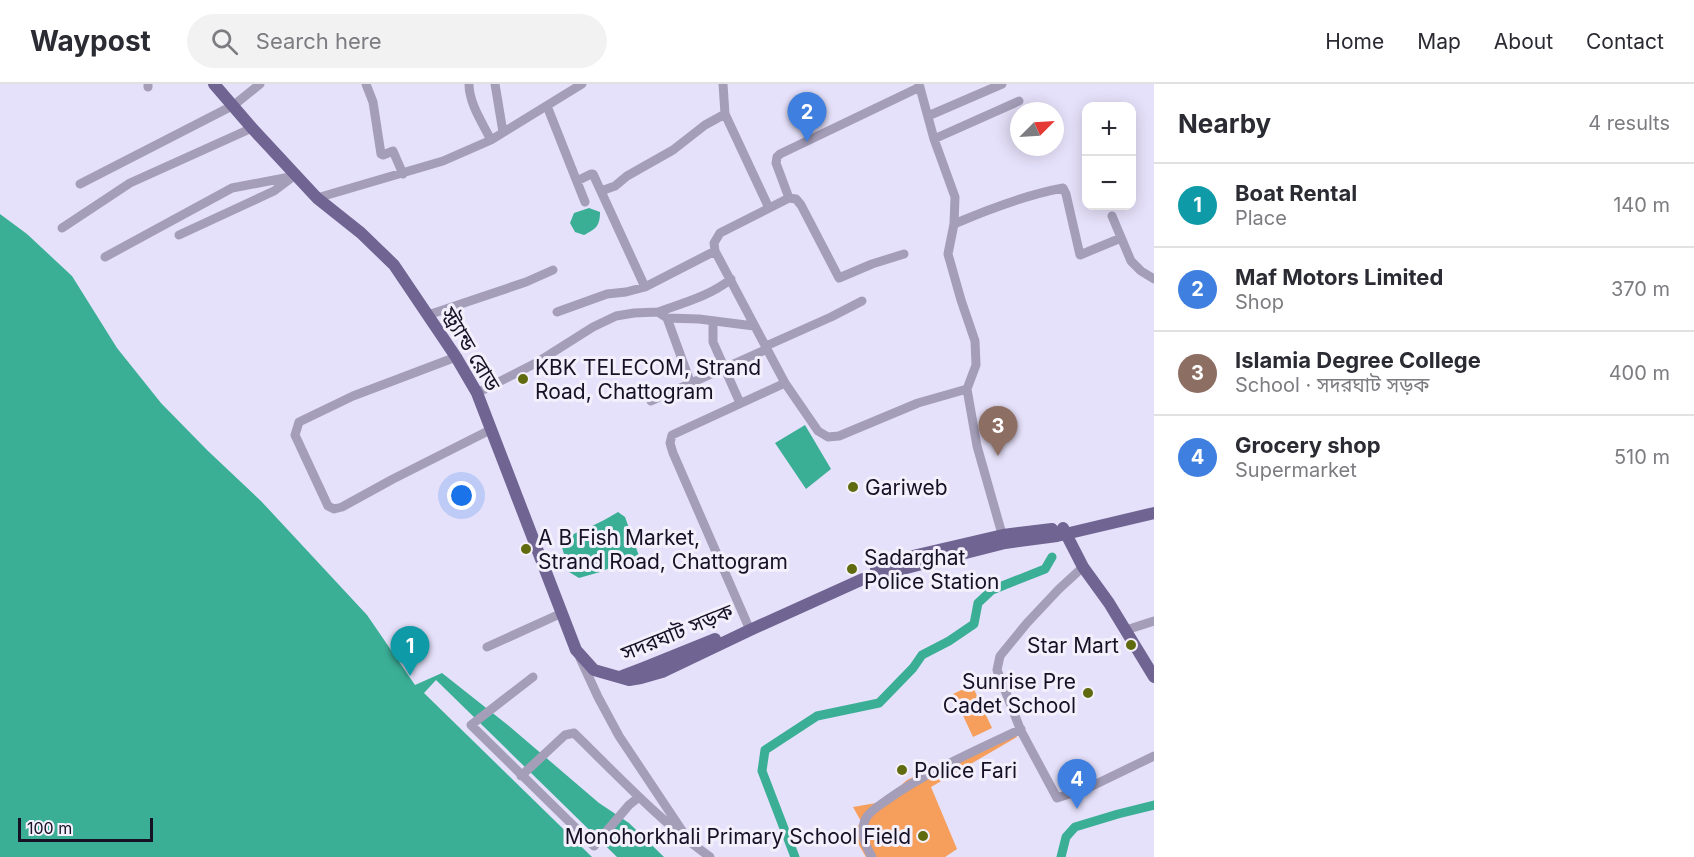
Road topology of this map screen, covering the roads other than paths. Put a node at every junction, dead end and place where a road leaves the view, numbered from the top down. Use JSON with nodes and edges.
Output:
{"nodes":[{"id":1,"x":214,"y":84,"type":"edge"},
{"id":2,"x":260,"y":84,"type":"edge"},
{"id":3,"x":469,"y":84,"type":"edge"},
{"id":4,"x":495,"y":84,"type":"edge"},
{"id":5,"x":582,"y":84,"type":"edge"},
{"id":6,"x":723,"y":84,"type":"edge"},
{"id":7,"x":1002,"y":84,"type":"edge"},
{"id":8,"x":362,"y":85,"type":"edge"},
{"id":9,"x":920,"y":86,"type":"edge"},
{"id":10,"x":1019,"y":101,"type":"dead end"},
{"id":11,"x":234,"y":105,"type":"junction"},
{"id":12,"x":547,"y":106,"type":"junction"},
{"id":13,"x":725,"y":114,"type":"junction"},
{"id":14,"x":928,"y":116,"type":"junction"},
{"id":15,"x":252,"y":128,"type":"junction"},
{"id":16,"x":503,"y":132,"type":"junction"},
{"id":17,"x":934,"y":139,"type":"junction"},
{"id":18,"x":491,"y":140,"type":"junction"},
{"id":19,"x":403,"y":174,"type":"junction"},
{"id":20,"x":295,"y":176,"type":"junction"},
{"id":21,"x":577,"y":180,"type":"junction"},
{"id":22,"x":80,"y":184,"type":"dead end"},
{"id":23,"x":601,"y":191,"type":"junction"},
{"id":24,"x":317,"y":198,"type":"junction"},
{"id":25,"x":789,"y":198,"type":"junction"},
{"id":26,"x":585,"y":202,"type":"dead end"},
{"id":27,"x":769,"y":208,"type":"junction"},
{"id":28,"x":1112,"y":216,"type":"dead end"},
{"id":29,"x":954,"y":224,"type":"junction"},
{"id":30,"x":62,"y":228,"type":"dead end"},
{"id":31,"x":179,"y":236,"type":"dead end"},
{"id":32,"x":1121,"y":238,"type":"junction"},
{"id":33,"x":715,"y":251,"type":"junction"},
{"id":34,"x":904,"y":254,"type":"dead end"},
{"id":35,"x":105,"y":257,"type":"dead end"},
{"id":36,"x":554,"y":270,"type":"dead end"},
{"id":37,"x":731,"y":279,"type":"junction"},
{"id":38,"x":1154,"y":279,"type":"edge"},
{"id":39,"x":645,"y":287,"type":"junction"},
{"id":40,"x":862,"y":301,"type":"dead end"},
{"id":41,"x":557,"y":312,"type":"dead end"},
{"id":42,"x":658,"y":312,"type":"junction"},
{"id":43,"x":428,"y":315,"type":"junction"},
{"id":44,"x":668,"y":318,"type":"junction"},
{"id":45,"x":713,"y":321,"type":"junction"},
{"id":46,"x":754,"y":326,"type":"junction"},
{"id":47,"x":766,"y":348,"type":"junction"},
{"id":48,"x":456,"y":357,"type":"junction"},
{"id":49,"x":724,"y":369,"type":"junction"},
{"id":50,"x":785,"y":383,"type":"junction"},
{"id":51,"x":692,"y":384,"type":"junction"},
{"id":52,"x":967,"y":389,"type":"junction"},
{"id":53,"x":477,"y":393,"type":"junction"},
{"id":54,"x":651,"y":401,"type":"dead end"},
{"id":55,"x":740,"y":403,"type":"junction"},
{"id":56,"x":492,"y":429,"type":"junction"},
{"id":57,"x":1154,"y":508,"type":"edge"},
{"id":58,"x":1154,"y":513,"type":"edge"},
{"id":59,"x":1064,"y":530,"type":"junction"},
{"id":60,"x":1004,"y":539,"type":"junction"},
{"id":61,"x":1083,"y":567,"type":"junction"},
{"id":62,"x":562,"y":613,"type":"junction"},
{"id":63,"x":1154,"y":621,"type":"edge"},
{"id":64,"x":748,"y":627,"type":"junction"},
{"id":65,"x":1126,"y":630,"type":"junction"},
{"id":66,"x":488,"y":647,"type":"dead end"},
{"id":67,"x":576,"y":650,"type":"junction"},
{"id":68,"x":533,"y":677,"type":"dead end"},
{"id":69,"x":618,"y":677,"type":"joint"},
{"id":70,"x":1154,"y":677,"type":"edge"},
{"id":71,"x":1021,"y":729,"type":"junction"},
{"id":72,"x":1154,"y":756,"type":"edge"},
{"id":73,"x":521,"y":776,"type":"junction"},
{"id":74,"x":639,"y":797,"type":"junction"},
{"id":75,"x":690,"y":843,"type":"junction"},
{"id":76,"x":710,"y":857,"type":"edge"},
{"id":77,"x":872,"y":857,"type":"edge"}],
"edges":[{"from":1,"to":11,"type":"main road","name":"স্ট্র্যান্ড রোড"},
{"from":2,"to":11,"type":"street"},
{"from":3,"to":18,"type":"street"},
{"from":4,"to":16,"type":"street"},
{"from":5,"to":12,"type":"street"},
{"from":6,"to":13,"type":"street"},
{"from":7,"to":14,"type":"street"},
{"from":8,"to":19,"type":"street"},
{"from":9,"to":14,"type":"street"},
{"from":9,"to":25,"type":"street"},
{"from":10,"to":17,"type":"street"},
{"from":11,"to":15,"type":"main road","name":"স্ট্র্যান্ড রোড"},
{"from":11,"to":22,"type":"street"},
{"from":12,"to":16,"type":"street"},
{"from":12,"to":21,"type":"street"},
{"from":13,"to":23,"type":"street"},
{"from":13,"to":27,"type":"street"},
{"from":14,"to":17,"type":"street"},
{"from":15,"to":20,"type":"main road","name":"স্ট্র্যান্ড রোড"},
{"from":15,"to":30,"type":"street"},
{"from":16,"to":18,"type":"street"},
{"from":17,"to":29,"type":"street"},
{"from":18,"to":19,"type":"street"},
{"from":19,"to":24,"type":"street"},
{"from":20,"to":24,"type":"main road","name":"স্ট্র্যান্ড রোড"},
{"from":20,"to":31,"type":"street"},
{"from":20,"to":35,"type":"street"},
{"from":21,"to":23,"type":"street"},
{"from":21,"to":26,"type":"street"},
{"from":23,"to":39,"type":"street"},
{"from":24,"to":43,"type":"main road","name":"স্ট্র্যান্ড রোড"},
{"from":25,"to":27,"type":"street"},
{"from":25,"to":34,"type":"street"},
{"from":27,"to":33,"type":"street"},
{"from":28,"to":32,"type":"street"},
{"from":29,"to":32,"type":"street"},
{"from":29,"to":52,"type":"street"},
{"from":32,"to":38,"type":"street"},
{"from":33,"to":37,"type":"street"},
{"from":33,"to":39,"type":"street"},
{"from":36,"to":43,"type":"street"},
{"from":37,"to":42,"type":"street"},
{"from":37,"to":46,"type":"street"},
{"from":39,"to":41,"type":"street"},
{"from":40,"to":47,"type":"street"},
{"from":42,"to":44,"type":"street"},
{"from":42,"to":53,"type":"street"},
{"from":43,"to":48,"type":"main road","name":"স্ট্র্যান্ড রোড"},
{"from":44,"to":45,"type":"street"},
{"from":44,"to":51,"type":"street"},
{"from":45,"to":46,"type":"street"},
{"from":45,"to":49,"type":"street"},
{"from":46,"to":47,"type":"street"},
{"from":47,"to":49,"type":"street"},
{"from":47,"to":50,"type":"street"},
{"from":48,"to":53,"type":"main road","name":"স্ট্র্যান্ড রোড"},
{"from":48,"to":56,"type":"street"},
{"from":49,"to":51,"type":"street"},
{"from":49,"to":55,"type":"street"},
{"from":50,"to":52,"type":"street"},
{"from":50,"to":55,"type":"street"},
{"from":51,"to":54,"type":"street"},
{"from":52,"to":60,"type":"street"},
{"from":53,"to":56,"type":"main road","name":"স্ট্র্যান্ড রোড"},
{"from":55,"to":64,"type":"street"},
{"from":56,"to":62,"type":"main road","name":"স্ট্র্যান্ড রোড"},
{"from":57,"to":59,"type":"main road","name":"সদরঘাট সড়ক"},
{"from":58,"to":59,"type":"main road","name":"সদরঘাট সড়ক"},
{"from":59,"to":60,"type":"main road","name":"সদরঘাট সড়ক"},
{"from":59,"to":61,"type":"main road"},
{"from":60,"to":64,"type":"main road","name":"সদরঘাট সড়ক"},
{"from":61,"to":65,"type":"main road"},
{"from":61,"to":71,"type":"street"},
{"from":62,"to":66,"type":"street"},
{"from":62,"to":67,"type":"main road","name":"স্ট্র্যান্ড রোড"},
{"from":63,"to":65,"type":"street"},
{"from":64,"to":69,"type":"main road","name":"সদরঘাট সড়ক"},
{"from":65,"to":70,"type":"main road"},
{"from":67,"to":69,"type":"main road","name":"স্ট্র্যান্ড রোড"},
{"from":67,"to":75,"type":"street"},
{"from":68,"to":73,"type":"street"},
{"from":71,"to":72,"type":"street"},
{"from":71,"to":77,"type":"street"},
{"from":73,"to":74,"type":"street"},
{"from":73,"to":74,"type":"street"},
{"from":74,"to":75,"type":"street"},
{"from":75,"to":76,"type":"street"}]}
